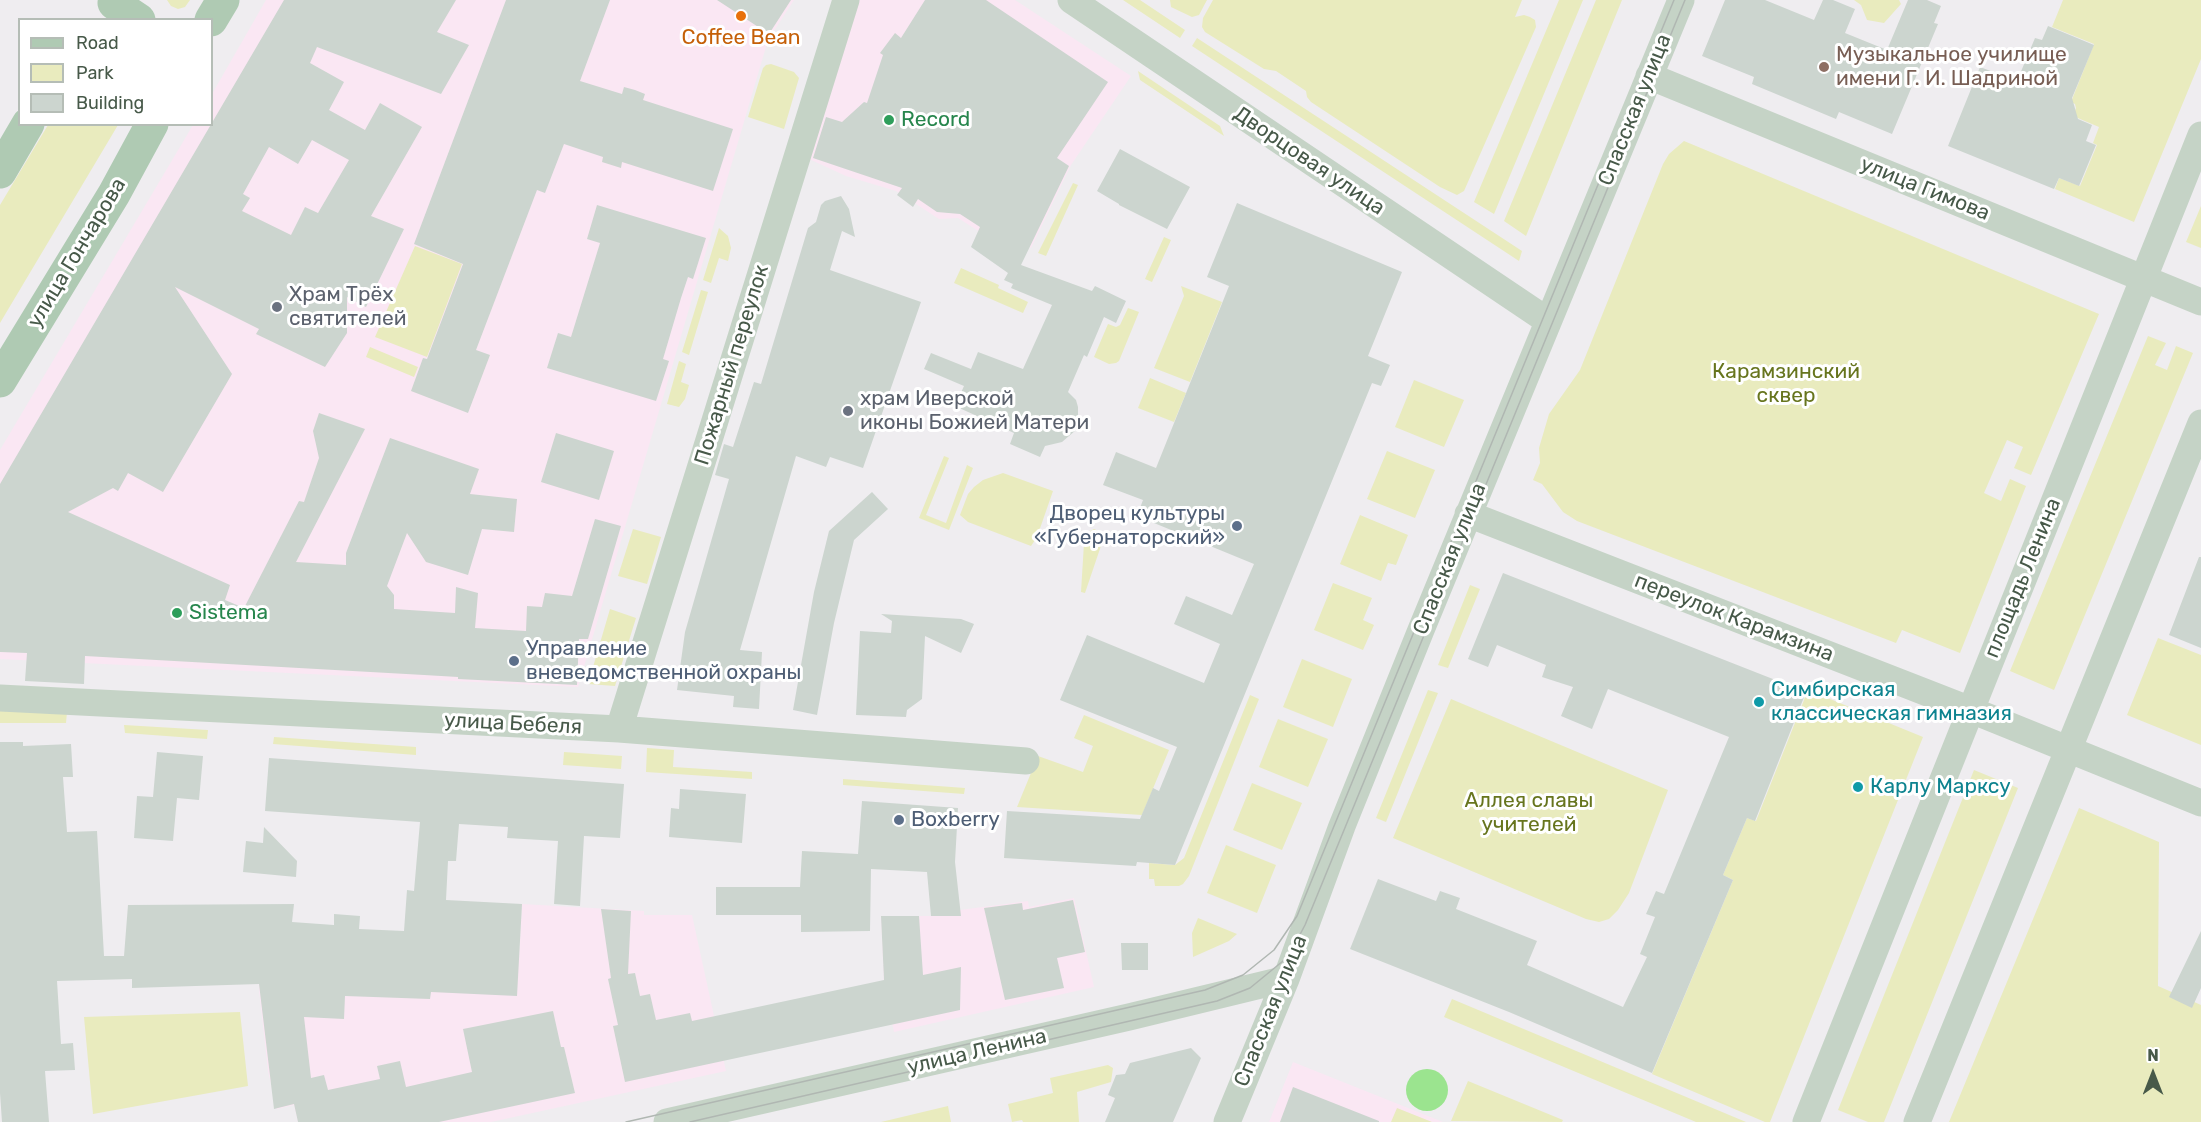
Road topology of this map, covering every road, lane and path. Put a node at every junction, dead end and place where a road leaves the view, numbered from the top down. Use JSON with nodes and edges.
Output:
{"nodes":[{"id":1,"x":223,"y":0,"type":"edge"},
{"id":2,"x":846,"y":0,"type":"edge"},
{"id":3,"x":1071,"y":0,"type":"edge"},
{"id":4,"x":1681,"y":0,"type":"edge"},
{"id":5,"x":212,"y":18,"type":"edge"},
{"id":6,"x":1649,"y":76,"type":"junction"},
{"id":7,"x":27,"y":126,"type":"edge"},
{"id":8,"x":151,"y":126,"type":"edge"},
{"id":9,"x":2201,"y":135,"type":"edge"},
{"id":10,"x":0,"y":172,"type":"edge"},
{"id":11,"x":2144,"y":277,"type":"junction"},
{"id":12,"x":2201,"y":302,"type":"edge"},
{"id":13,"x":1548,"y":321,"type":"junction"},
{"id":14,"x":0,"y":381,"type":"edge"},
{"id":15,"x":2201,"y":423,"type":"edge"},
{"id":16,"x":1468,"y":514,"type":"junction"},
{"id":17,"x":0,"y":698,"type":"edge"},
{"id":18,"x":1971,"y":710,"type":"junction"},
{"id":19,"x":619,"y":729,"type":"junction"},
{"id":20,"x":2068,"y":750,"type":"junction"},
{"id":21,"x":1026,"y":761,"type":"dead end"},
{"id":22,"x":2201,"y":803,"type":"edge"},
{"id":23,"x":1286,"y":979,"type":"junction"},
{"id":24,"x":667,"y":1122,"type":"edge"},
{"id":25,"x":1227,"y":1122,"type":"edge"},
{"id":26,"x":1806,"y":1122,"type":"edge"},
{"id":27,"x":1917,"y":1122,"type":"edge"}],
"edges":[{"from":1,"to":5,"type":"main road"},
{"from":2,"to":19,"type":"street","name":"Пожарный переулок"},
{"from":3,"to":13,"type":"street","name":"Дворцовая улица"},
{"from":4,"to":6,"type":"street","name":"Спасская улица"},
{"from":6,"to":11,"type":"street","name":"улица Гимова"},
{"from":6,"to":13,"type":"street","name":"Спасская улица"},
{"from":7,"to":10,"type":"main road"},
{"from":8,"to":14,"type":"main road","name":"улица Гончарова"},
{"from":9,"to":11,"type":"street","name":"площадь Ленина"},
{"from":11,"to":12,"type":"street","name":"улица Гимова"},
{"from":11,"to":18,"type":"street","name":"площадь Ленина"},
{"from":13,"to":16,"type":"street","name":"Спасская улица"},
{"from":15,"to":20,"type":"street"},
{"from":16,"to":18,"type":"street","name":"переулок Карамзина"},
{"from":16,"to":23,"type":"street","name":"Спасская улица"},
{"from":17,"to":19,"type":"street","name":"улица Бебеля"},
{"from":18,"to":20,"type":"street","name":"переулок Карамзина"},
{"from":18,"to":26,"type":"street","name":"площадь Ленина"},
{"from":19,"to":21,"type":"street","name":"улица Бебеля"},
{"from":20,"to":22,"type":"street","name":"переулок Карамзина"},
{"from":20,"to":27,"type":"street"},
{"from":23,"to":24,"type":"street","name":"улица Ленина"},
{"from":23,"to":25,"type":"street","name":"Спасская улица"}]}
